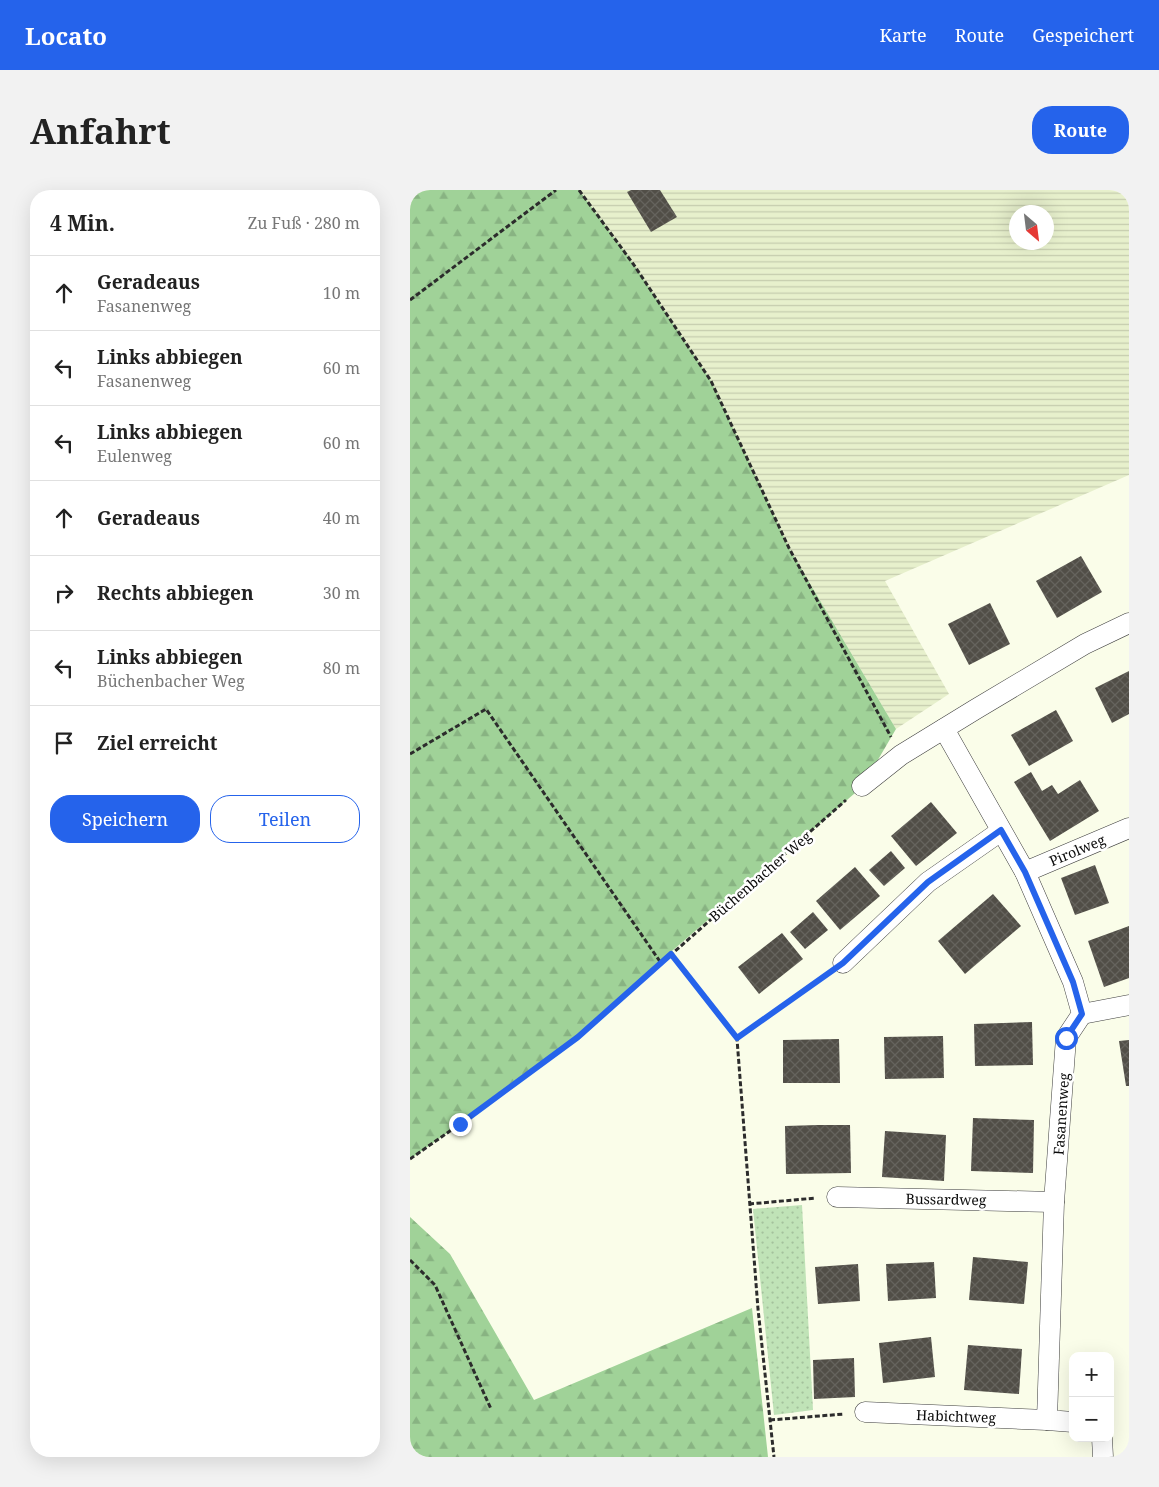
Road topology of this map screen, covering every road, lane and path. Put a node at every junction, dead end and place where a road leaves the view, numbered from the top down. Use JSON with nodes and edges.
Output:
{"nodes":[{"id":1,"x":556,"y":190,"type":"edge"},
{"id":2,"x":579,"y":190,"type":"edge"},
{"id":3,"x":410,"y":300,"type":"edge"},
{"id":4,"x":1129,"y":623,"type":"edge"},
{"id":5,"x":944,"y":729,"type":"junction"},
{"id":6,"x":410,"y":754,"type":"edge"},
{"id":7,"x":901,"y":755,"type":"junction"},
{"id":8,"x":862,"y":786,"type":"joint"},
{"id":9,"x":1129,"y":828,"type":"edge"},
{"id":10,"x":1001,"y":830,"type":"junction"},
{"id":11,"x":1025,"y":872,"type":"junction"},
{"id":12,"x":671,"y":954,"type":"junction"},
{"id":13,"x":661,"y":963,"type":"junction"},
{"id":14,"x":843,"y":963,"type":"joint"},
{"id":15,"x":1129,"y":1005,"type":"edge"},
{"id":16,"x":1082,"y":1014,"type":"junction"},
{"id":17,"x":737,"y":1038,"type":"junction"},
{"id":18,"x":410,"y":1159,"type":"edge"},
{"id":19,"x":837,"y":1196,"type":"joint"},
{"id":20,"x":1054,"y":1202,"type":"junction"},
{"id":21,"x":749,"y":1204,"type":"junction"},
{"id":22,"x":410,"y":1260,"type":"edge"},
{"id":23,"x":491,"y":1409,"type":"dead end"},
{"id":24,"x":865,"y":1412,"type":"joint"},
{"id":25,"x":770,"y":1420,"type":"junction"},
{"id":26,"x":1047,"y":1420,"type":"junction"},
{"id":27,"x":1069,"y":1422,"type":"edge"},
{"id":28,"x":1102,"y":1442,"type":"edge"},
{"id":29,"x":774,"y":1457,"type":"edge"},
{"id":30,"x":1103,"y":1457,"type":"edge"}],
"edges":[{"from":1,"to":3,"type":"path"},
{"from":2,"to":7,"type":"path"},
{"from":4,"to":5,"type":"street"},
{"from":5,"to":7,"type":"street"},
{"from":5,"to":10,"type":"street"},
{"from":6,"to":13,"type":"path"},
{"from":7,"to":8,"type":"street"},
{"from":8,"to":12,"type":"path","name":"Büchenbacher Weg"},
{"from":9,"to":11,"type":"street","name":"Pirolweg"},
{"from":10,"to":11,"type":"street"},
{"from":10,"to":14,"type":"street"},
{"from":11,"to":16,"type":"street"},
{"from":12,"to":13,"type":"path","name":"Büchenbacher Weg"},
{"from":12,"to":17,"type":"path"},
{"from":13,"to":18,"type":"path","name":"Büchenbacher Weg"},
{"from":14,"to":17,"type":"path"},
{"from":15,"to":16,"type":"street"},
{"from":16,"to":20,"type":"street","name":"Fasanenweg"},
{"from":17,"to":21,"type":"path"},
{"from":19,"to":20,"type":"street","name":"Bussardweg"},
{"from":19,"to":21,"type":"path"},
{"from":20,"to":26,"type":"street","name":"Fasanenweg"},
{"from":21,"to":25,"type":"path"},
{"from":22,"to":23,"type":"path"},
{"from":24,"to":25,"type":"path"},
{"from":24,"to":26,"type":"street","name":"Habichtweg"},
{"from":25,"to":29,"type":"path"},
{"from":26,"to":27,"type":"street"},
{"from":28,"to":30,"type":"street"}]}
